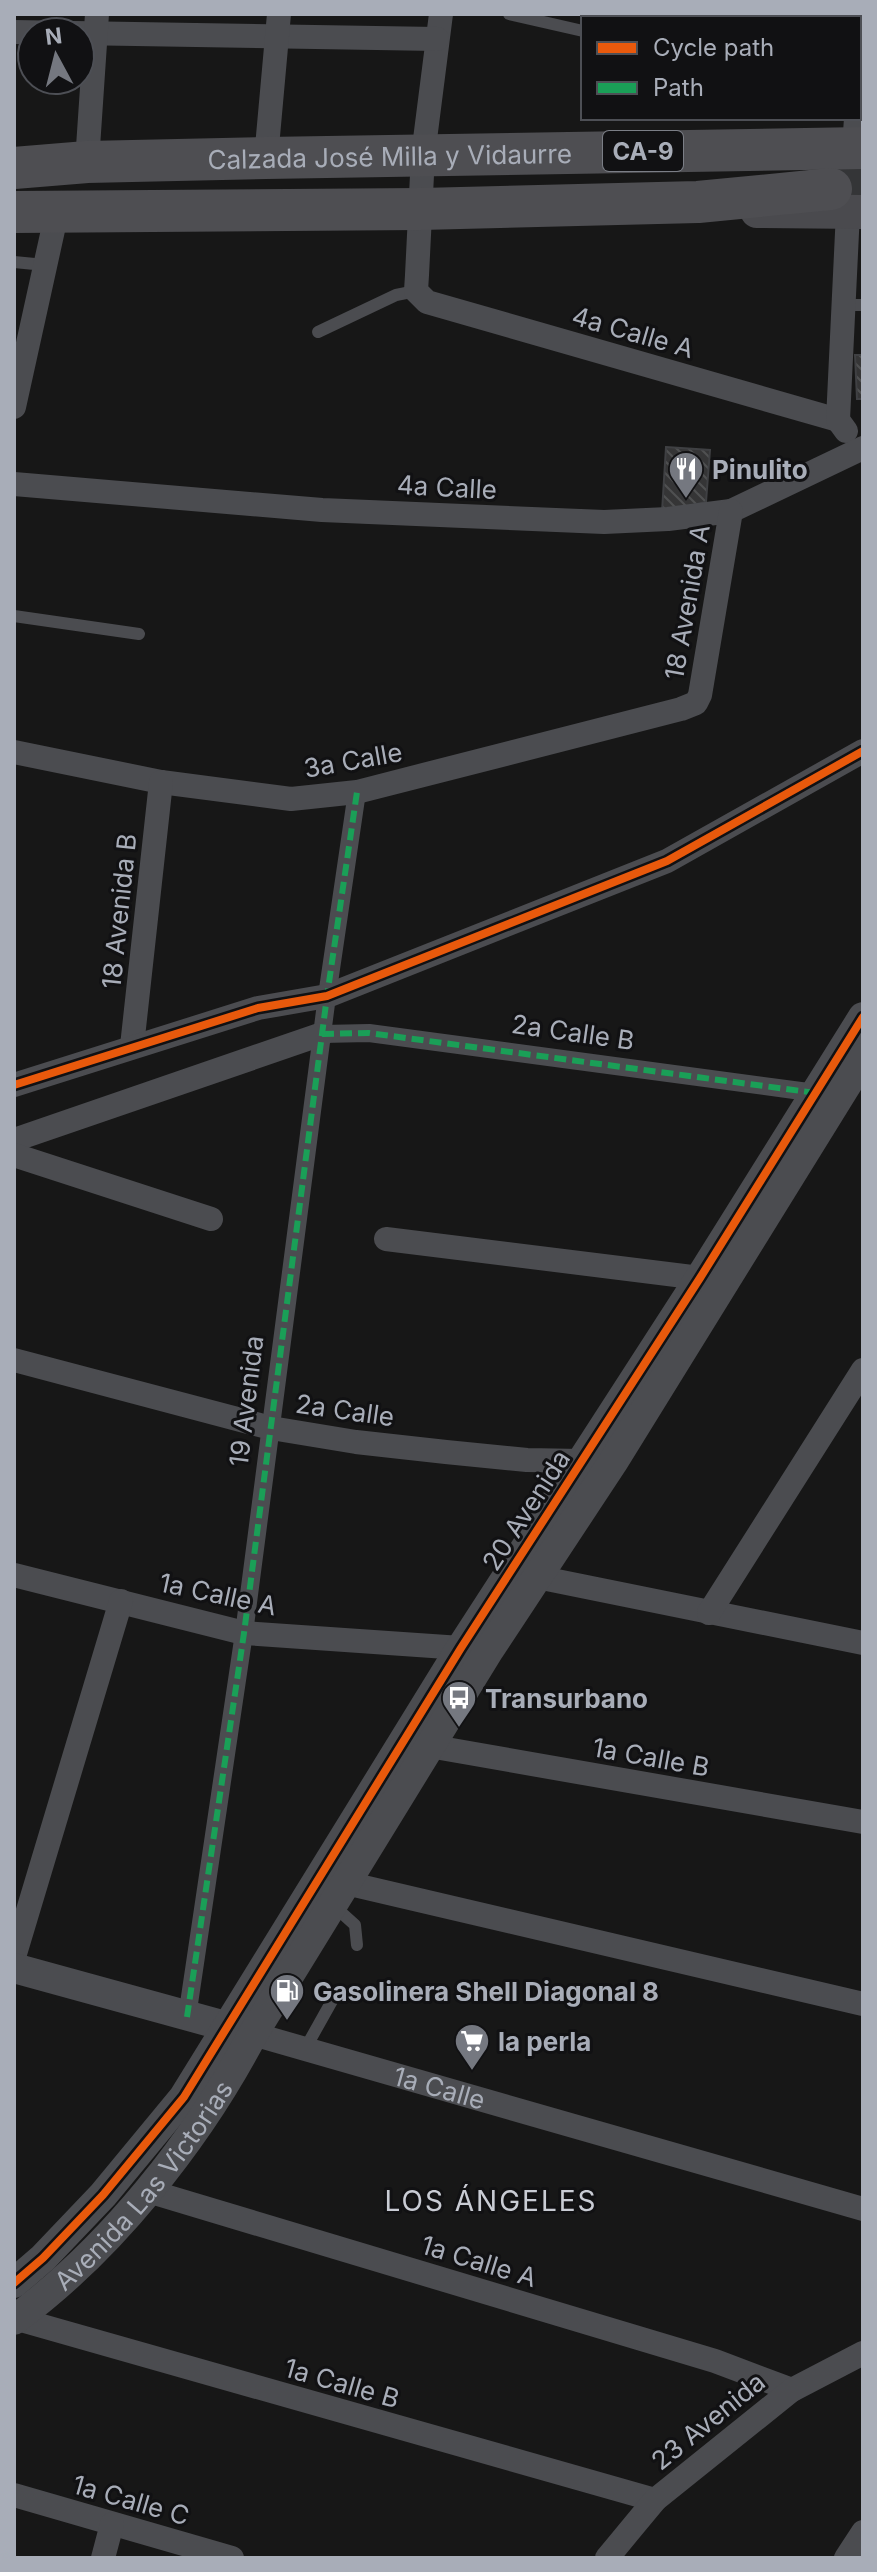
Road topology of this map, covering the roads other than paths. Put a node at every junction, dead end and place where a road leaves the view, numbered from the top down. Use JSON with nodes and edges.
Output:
{"nodes":[{"id":1,"x":441,"y":14,"type":"edge"},
{"id":2,"x":509,"y":14,"type":"edge"},
{"id":3,"x":863,"y":14,"type":"edge"},
{"id":4,"x":96,"y":23,"type":"edge"},
{"id":5,"x":278,"y":25,"type":"edge"},
{"id":6,"x":581,"y":31,"type":"edge"},
{"id":7,"x":437,"y":39,"type":"junction"},
{"id":8,"x":861,"y":44,"type":"edge"},
{"id":9,"x":91,"y":96,"type":"edge"},
{"id":10,"x":858,"y":138,"type":"edge"},
{"id":11,"x":570,"y":153,"type":"junction"},
{"id":12,"x":423,"y":155,"type":"junction"},
{"id":13,"x":266,"y":158,"type":"junction"},
{"id":14,"x":87,"y":162,"type":"junction"},
{"id":15,"x":14,"y":168,"type":"edge"},
{"id":16,"x":847,"y":205,"type":"edge"},
{"id":17,"x":421,"y":209,"type":"junction"},
{"id":18,"x":248,"y":210,"type":"junction"},
{"id":19,"x":14,"y":212,"type":"edge"},
{"id":20,"x":57,"y":212,"type":"junction"},
{"id":21,"x":14,"y":262,"type":"edge"},
{"id":22,"x":45,"y":265,"type":"junction"},
{"id":23,"x":416,"y":291,"type":"junction"},
{"id":24,"x":854,"y":305,"type":"edge"},
{"id":25,"x":318,"y":332,"type":"dead end"},
{"id":26,"x":14,"y":407,"type":"edge"},
{"id":27,"x":838,"y":420,"type":"junction"},
{"id":28,"x":860,"y":449,"type":"edge"},
{"id":29,"x":14,"y":484,"type":"edge"},
{"id":30,"x":731,"y":511,"type":"junction"},
{"id":31,"x":14,"y":616,"type":"edge"},
{"id":32,"x":139,"y":634,"type":"dead end"},
{"id":33,"x":696,"y":703,"type":"joint"},
{"id":34,"x":863,"y":751,"type":"edge"},
{"id":35,"x":14,"y":752,"type":"edge"},
{"id":36,"x":161,"y":782,"type":"junction"},
{"id":37,"x":357,"y":792,"type":"junction"},
{"id":38,"x":327,"y":996,"type":"junction"},
{"id":39,"x":863,"y":1017,"type":"edge"},
{"id":40,"x":322,"y":1034,"type":"junction"},
{"id":41,"x":132,"y":1046,"type":"junction"},
{"id":42,"x":863,"y":1058,"type":"edge"},
{"id":43,"x":14,"y":1085,"type":"edge"},
{"id":44,"x":828,"y":1094,"type":"junction"},
{"id":45,"x":14,"y":1140,"type":"edge"},
{"id":46,"x":14,"y":1155,"type":"edge"},
{"id":47,"x":211,"y":1219,"type":"dead end"},
{"id":48,"x":386,"y":1239,"type":"dead end"},
{"id":49,"x":700,"y":1278,"type":"junction"},
{"id":50,"x":14,"y":1360,"type":"edge"},
{"id":51,"x":863,"y":1370,"type":"edge"},
{"id":52,"x":271,"y":1428,"type":"junction"},
{"id":53,"x":581,"y":1461,"type":"junction"},
{"id":54,"x":14,"y":1575,"type":"edge"},
{"id":55,"x":537,"y":1577,"type":"junction"},
{"id":56,"x":121,"y":1601,"type":"junction"},
{"id":57,"x":709,"y":1613,"type":"junction"},
{"id":58,"x":244,"y":1633,"type":"junction"},
{"id":59,"x":863,"y":1643,"type":"edge"},
{"id":60,"x":461,"y":1648,"type":"junction"},
{"id":61,"x":429,"y":1746,"type":"junction"},
{"id":62,"x":863,"y":1822,"type":"edge"},
{"id":63,"x":339,"y":1894,"type":"junction"},
{"id":64,"x":357,"y":1945,"type":"dead end"},
{"id":65,"x":14,"y":1957,"type":"edge"},
{"id":66,"x":14,"y":1968,"type":"edge"},
{"id":67,"x":333,"y":1999,"type":"dead end"},
{"id":68,"x":863,"y":2004,"type":"edge"},
{"id":69,"x":187,"y":2017,"type":"junction"},
{"id":70,"x":240,"y":2031,"type":"junction"},
{"id":71,"x":305,"y":2049,"type":"junction"},
{"id":72,"x":148,"y":2191,"type":"junction"},
{"id":73,"x":863,"y":2209,"type":"edge"},
{"id":74,"x":14,"y":2283,"type":"edge"},
{"id":75,"x":14,"y":2319,"type":"edge"},
{"id":76,"x":863,"y":2353,"type":"edge"},
{"id":77,"x":792,"y":2390,"type":"junction"},
{"id":78,"x":14,"y":2495,"type":"edge"},
{"id":79,"x":655,"y":2500,"type":"junction"},
{"id":80,"x":112,"y":2524,"type":"junction"},
{"id":81,"x":863,"y":2532,"type":"edge"},
{"id":82,"x":103,"y":2558,"type":"edge"},
{"id":83,"x":232,"y":2558,"type":"edge"},
{"id":84,"x":607,"y":2558,"type":"edge"},
{"id":85,"x":846,"y":2558,"type":"edge"}],
"edges":[{"from":1,"to":7,"type":"street"},
{"from":2,"to":6,"type":"lane"},
{"from":3,"to":8,"type":"street"},
{"from":4,"to":5,"type":"street"},
{"from":5,"to":7,"type":"street"},
{"from":5,"to":13,"type":"street"},
{"from":7,"to":12,"type":"street"},
{"from":9,"to":14,"type":"street"},
{"from":10,"to":11,"type":"highway","name":"Calzada José Milla y Vidaurre","number":"CA-9"},
{"from":11,"to":12,"type":"highway","name":"Calzada José Milla y Vidaurre","number":"CA-9"},
{"from":11,"to":17,"type":"highway"},
{"from":12,"to":13,"type":"highway","name":"Calzada José Milla y Vidaurre","number":"CA-9"},
{"from":12,"to":17,"type":"street"},
{"from":12,"to":18,"type":"highway"},
{"from":13,"to":14,"type":"highway","name":"Calzada José Milla y Vidaurre","number":"CA-9"},
{"from":14,"to":15,"type":"highway","name":"Calzada José Milla y Vidaurre","number":"CA-9"},
{"from":16,"to":17,"type":"highway","name":"Calzada José Milla y Vidaurre","number":"CA-9"},
{"from":16,"to":24,"type":"street"},
{"from":17,"to":18,"type":"highway","name":"Calzada José Milla y Vidaurre","number":"CA-9"},
{"from":17,"to":23,"type":"street"},
{"from":18,"to":20,"type":"highway","name":"Calzada José Milla y Vidaurre","number":"CA-9"},
{"from":19,"to":20,"type":"highway","name":"Calzada José Milla y Vidaurre","number":"CA-9"},
{"from":20,"to":22,"type":"street"},
{"from":21,"to":22,"type":"lane"},
{"from":22,"to":26,"type":"street"},
{"from":23,"to":25,"type":"lane"},
{"from":23,"to":27,"type":"street","name":"4a Calle A"},
{"from":24,"to":27,"type":"street"},
{"from":27,"to":28,"type":"street"},
{"from":28,"to":30,"type":"street","name":"4a Calle"},
{"from":29,"to":30,"type":"street","name":"4a Calle"},
{"from":30,"to":33,"type":"street","name":"18 Avenida A"},
{"from":31,"to":32,"type":"lane"},
{"from":33,"to":37,"type":"street","name":"3a Calle"},
{"from":34,"to":38,"type":"street"},
{"from":35,"to":36,"type":"street","name":"3a Calle"},
{"from":36,"to":37,"type":"street","name":"3a Calle"},
{"from":36,"to":41,"type":"street","name":"18 Avenida B"},
{"from":37,"to":38,"type":"street","name":"19 Avenida"},
{"from":38,"to":40,"type":"street","name":"19 Avenida"},
{"from":38,"to":41,"type":"street"},
{"from":39,"to":44,"type":"street","name":"20 Avenida"},
{"from":40,"to":44,"type":"street","name":"2a Calle B"},
{"from":40,"to":45,"type":"street"},
{"from":40,"to":52,"type":"street","name":"19 Avenida"},
{"from":41,"to":43,"type":"street"},
{"from":42,"to":44,"type":"street","name":"20 Avenida"},
{"from":44,"to":49,"type":"street","name":"20 Avenida"},
{"from":44,"to":55,"type":"street","name":"20 Avenida"},
{"from":46,"to":47,"type":"street"},
{"from":48,"to":49,"type":"street"},
{"from":49,"to":53,"type":"street","name":"20 Avenida"},
{"from":50,"to":52,"type":"street","name":"2a Calle"},
{"from":51,"to":57,"type":"street"},
{"from":52,"to":53,"type":"street","name":"2a Calle"},
{"from":52,"to":58,"type":"street","name":"19 Avenida"},
{"from":53,"to":60,"type":"street","name":"20 Avenida"},
{"from":54,"to":56,"type":"street","name":"1a Calle A"},
{"from":55,"to":57,"type":"street"},
{"from":55,"to":61,"type":"street","name":"20 Avenida"},
{"from":56,"to":58,"type":"street","name":"1a Calle A"},
{"from":56,"to":65,"type":"street"},
{"from":57,"to":59,"type":"street"},
{"from":58,"to":60,"type":"street","name":"1a Calle A"},
{"from":58,"to":69,"type":"street","name":"19 Avenida"},
{"from":60,"to":70,"type":"street","name":"20 Avenida"},
{"from":61,"to":62,"type":"street","name":"1a Calle B"},
{"from":61,"to":63,"type":"street","name":"20 Avenida"},
{"from":63,"to":64,"type":"lane"},
{"from":63,"to":68,"type":"street"},
{"from":63,"to":70,"type":"street","name":"20 Avenida"},
{"from":66,"to":69,"type":"street","name":"1a Calle"},
{"from":67,"to":71,"type":"lane"},
{"from":69,"to":70,"type":"street","name":"1a Calle"},
{"from":70,"to":71,"type":"street","name":"1a Calle"},
{"from":70,"to":72,"type":"street","name":"Avenida Las Victorias"},
{"from":70,"to":74,"type":"street","name":"Avenida Las Victorias"},
{"from":71,"to":73,"type":"street","name":"1a Calle"},
{"from":72,"to":75,"type":"street","name":"Avenida Las Victorias"},
{"from":72,"to":77,"type":"street","name":"1a Calle A"},
{"from":75,"to":79,"type":"street","name":"1a Calle B"},
{"from":76,"to":77,"type":"street","name":"23 Avenida"},
{"from":77,"to":79,"type":"street","name":"23 Avenida"},
{"from":78,"to":80,"type":"street","name":"1a Calle C"},
{"from":79,"to":84,"type":"street","name":"23 Avenida"},
{"from":80,"to":82,"type":"street"},
{"from":80,"to":83,"type":"street","name":"1a Calle C"},
{"from":81,"to":85,"type":"street"}]}
